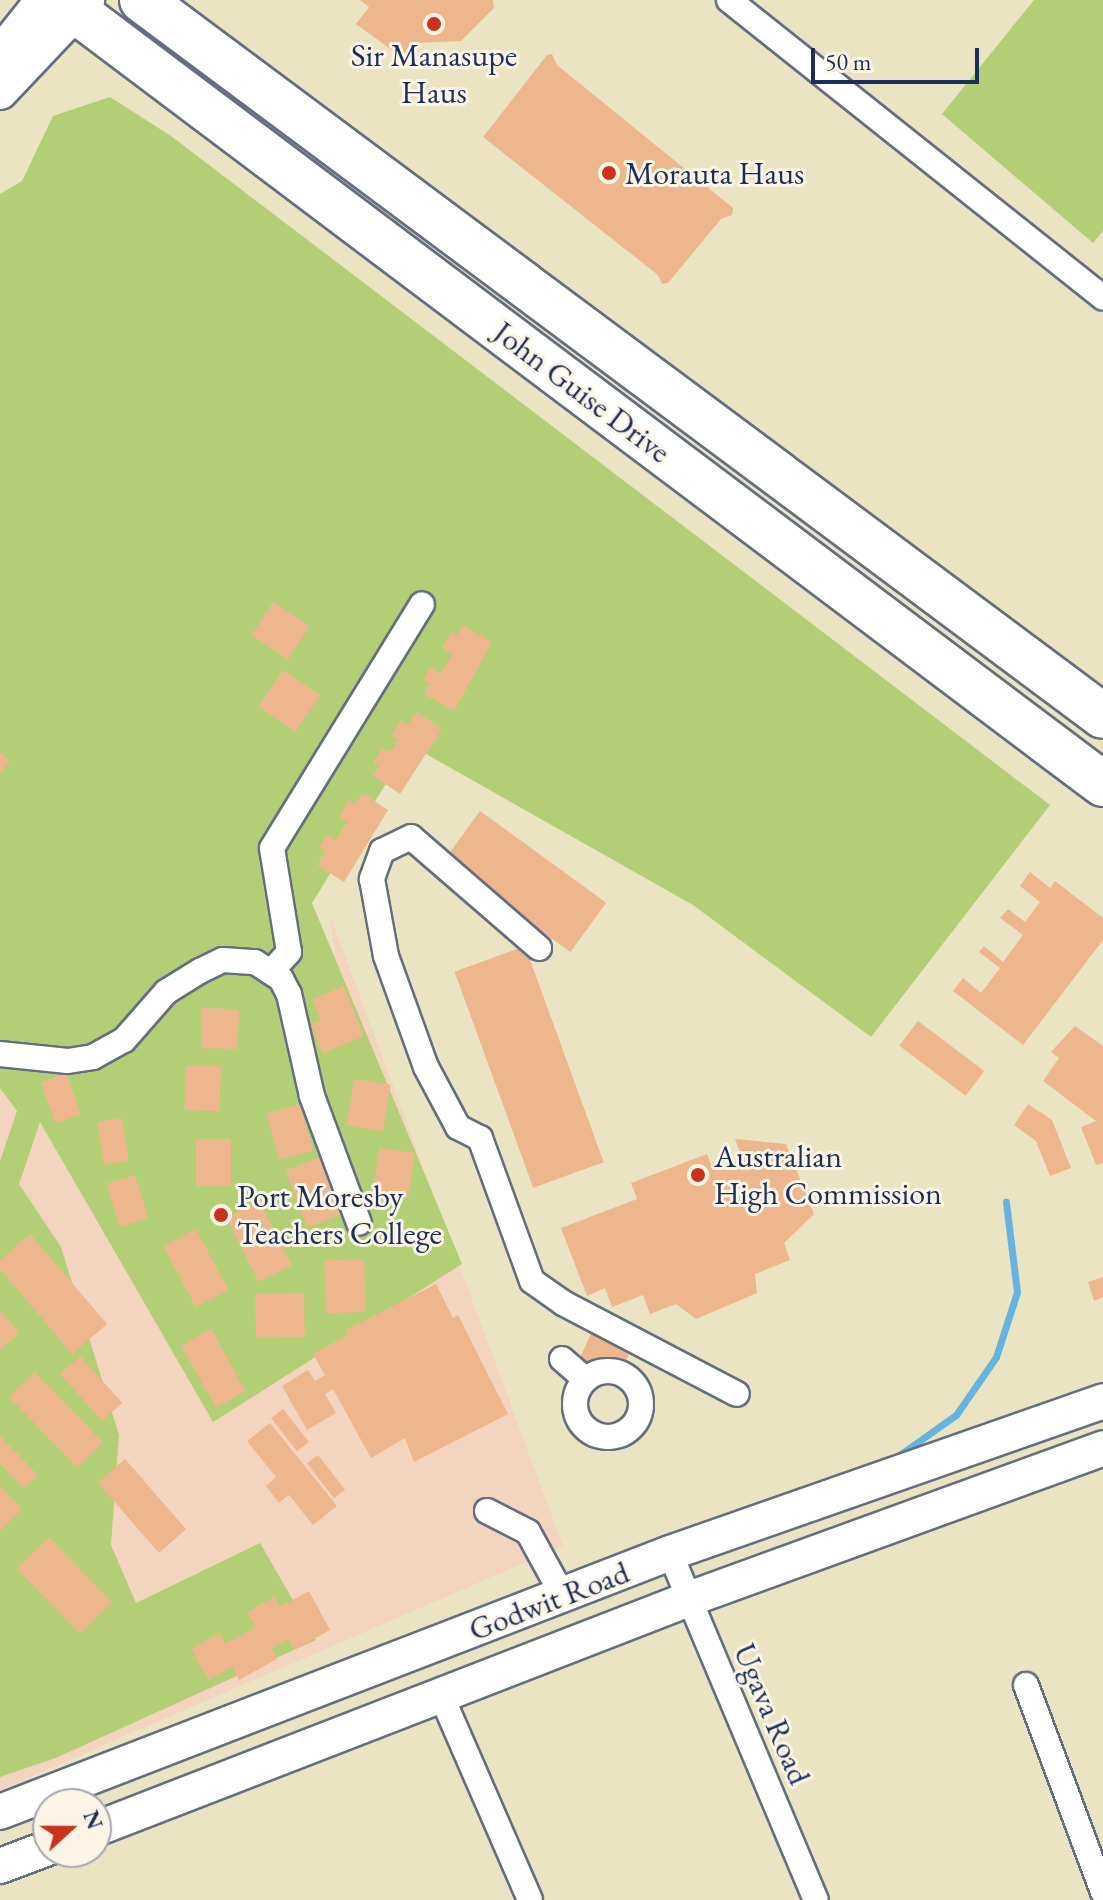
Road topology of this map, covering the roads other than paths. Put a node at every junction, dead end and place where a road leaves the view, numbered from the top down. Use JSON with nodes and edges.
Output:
{"nodes":[{"id":1,"x":729,"y":0,"type":"edge"},
{"id":2,"x":67,"y":3,"type":"edge"},
{"id":3,"x":148,"y":3,"type":"edge"},
{"id":4,"x":0,"y":54,"type":"edge"},
{"id":5,"x":0,"y":92,"type":"edge"},
{"id":6,"x":1102,"y":293,"type":"edge"},
{"id":7,"x":422,"y":604,"type":"dead end"},
{"id":8,"x":1103,"y":716,"type":"edge"},
{"id":9,"x":1103,"y":784,"type":"edge"},
{"id":10,"x":539,"y":948,"type":"dead end"},
{"id":11,"x":271,"y":972,"type":"junction"},
{"id":12,"x":0,"y":1054,"type":"edge"},
{"id":13,"x":359,"y":1223,"type":"dead end"},
{"id":14,"x":642,"y":1345,"type":"junction"},
{"id":15,"x":562,"y":1359,"type":"dead end"},
{"id":16,"x":629,"y":1378,"type":"junction"},
{"id":17,"x":585,"y":1379,"type":"junction"},
{"id":18,"x":737,"y":1394,"type":"dead end"},
{"id":19,"x":1103,"y":1401,"type":"edge"},
{"id":20,"x":1103,"y":1448,"type":"edge"},
{"id":21,"x":487,"y":1511,"type":"dead end"},
{"id":22,"x":670,"y":1553,"type":"junction"},
{"id":23,"x":563,"y":1596,"type":"junction"},
{"id":24,"x":689,"y":1599,"type":"junction"},
{"id":25,"x":1026,"y":1685,"type":"dead end"},
{"id":26,"x":441,"y":1695,"type":"junction"},
{"id":27,"x":0,"y":1812,"type":"edge"},
{"id":28,"x":112,"y":1823,"type":"edge"},
{"id":29,"x":32,"y":1854,"type":"edge"},
{"id":30,"x":0,"y":1866,"type":"edge"},
{"id":31,"x":1103,"y":1892,"type":"edge"},
{"id":32,"x":530,"y":1900,"type":"edge"},
{"id":33,"x":816,"y":1900,"type":"edge"}],
"edges":[{"from":1,"to":6,"type":"street"},
{"from":2,"to":4,"type":"main road"},
{"from":2,"to":5,"type":"main road"},
{"from":2,"to":9,"type":"highway","name":"John Guise Drive"},
{"from":3,"to":8,"type":"highway","name":"John Guise Drive"},
{"from":7,"to":11,"type":"street"},
{"from":10,"to":14,"type":"street"},
{"from":11,"to":12,"type":"street"},
{"from":11,"to":13,"type":"street"},
{"from":14,"to":16,"type":"street"},
{"from":14,"to":18,"type":"street"},
{"from":15,"to":17,"type":"street"},
{"from":16,"to":17,"type":"street"},
{"from":16,"to":17,"type":"street"},
{"from":19,"to":22,"type":"main road","name":"Godwit Road"},
{"from":20,"to":24,"type":"main road","name":"Godwit Road"},
{"from":21,"to":23,"type":"street"},
{"from":22,"to":23,"type":"main road","name":"Godwit Road"},
{"from":22,"to":24,"type":"street","name":"Ugava Road"},
{"from":23,"to":27,"type":"main road","name":"Godwit Road"},
{"from":24,"to":26,"type":"main road","name":"Godwit Road"},
{"from":24,"to":33,"type":"street","name":"Ugava Road"},
{"from":25,"to":31,"type":"street"},
{"from":26,"to":28,"type":"main road","name":"Godwit Road"},
{"from":26,"to":32,"type":"street"},
{"from":29,"to":30,"type":"main road"}]}
